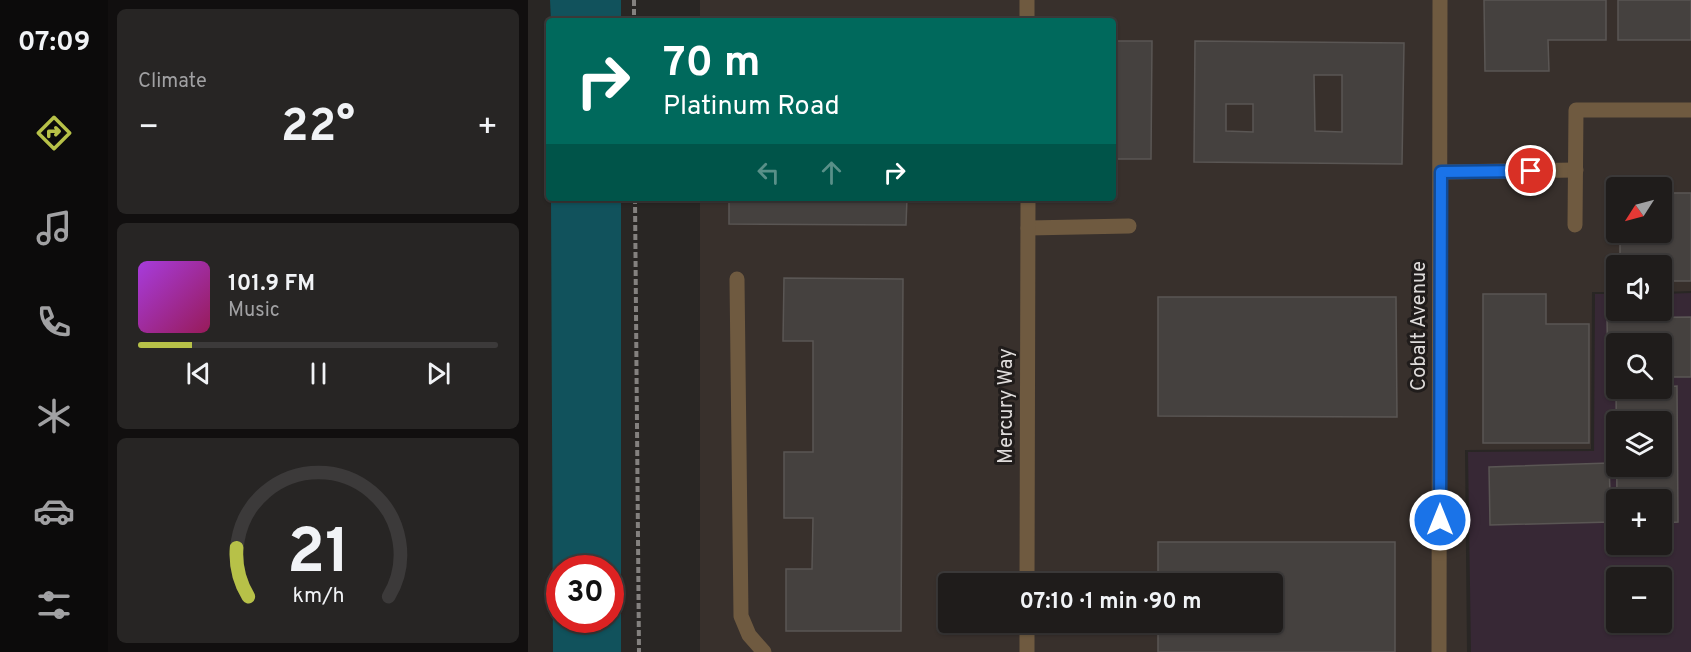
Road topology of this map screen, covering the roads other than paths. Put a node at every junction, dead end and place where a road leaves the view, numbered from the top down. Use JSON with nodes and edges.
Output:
{"nodes":[{"id":1,"x":1027,"y":0,"type":"edge"},
{"id":2,"x":1440,"y":0,"type":"edge"},
{"id":3,"x":1027,"y":18,"type":"edge"},
{"id":4,"x":1691,"y":110,"type":"edge"},
{"id":5,"x":1576,"y":170,"type":"junction"},
{"id":6,"x":1441,"y":172,"type":"junction"},
{"id":7,"x":1028,"y":201,"type":"edge"},
{"id":8,"x":1575,"y":225,"type":"dead end"},
{"id":9,"x":1129,"y":226,"type":"dead end"},
{"id":10,"x":1028,"y":228,"type":"junction"},
{"id":11,"x":737,"y":279,"type":"dead end"},
{"id":12,"x":1027,"y":573,"type":"edge"},
{"id":13,"x":1027,"y":633,"type":"edge"},
{"id":14,"x":764,"y":652,"type":"edge"},
{"id":15,"x":1027,"y":652,"type":"edge"},
{"id":16,"x":1439,"y":652,"type":"edge"}],
"edges":[{"from":1,"to":3,"type":"street"},
{"from":2,"to":6,"type":"street","name":"Cobalt Avenue"},
{"from":4,"to":5,"type":"street"},
{"from":5,"to":6,"type":"street"},
{"from":5,"to":8,"type":"street"},
{"from":6,"to":16,"type":"street","name":"Cobalt Avenue"},
{"from":7,"to":10,"type":"street","name":"Mercury Way"},
{"from":9,"to":10,"type":"street"},
{"from":10,"to":12,"type":"street","name":"Mercury Way"},
{"from":11,"to":14,"type":"street"},
{"from":13,"to":15,"type":"street"}]}
